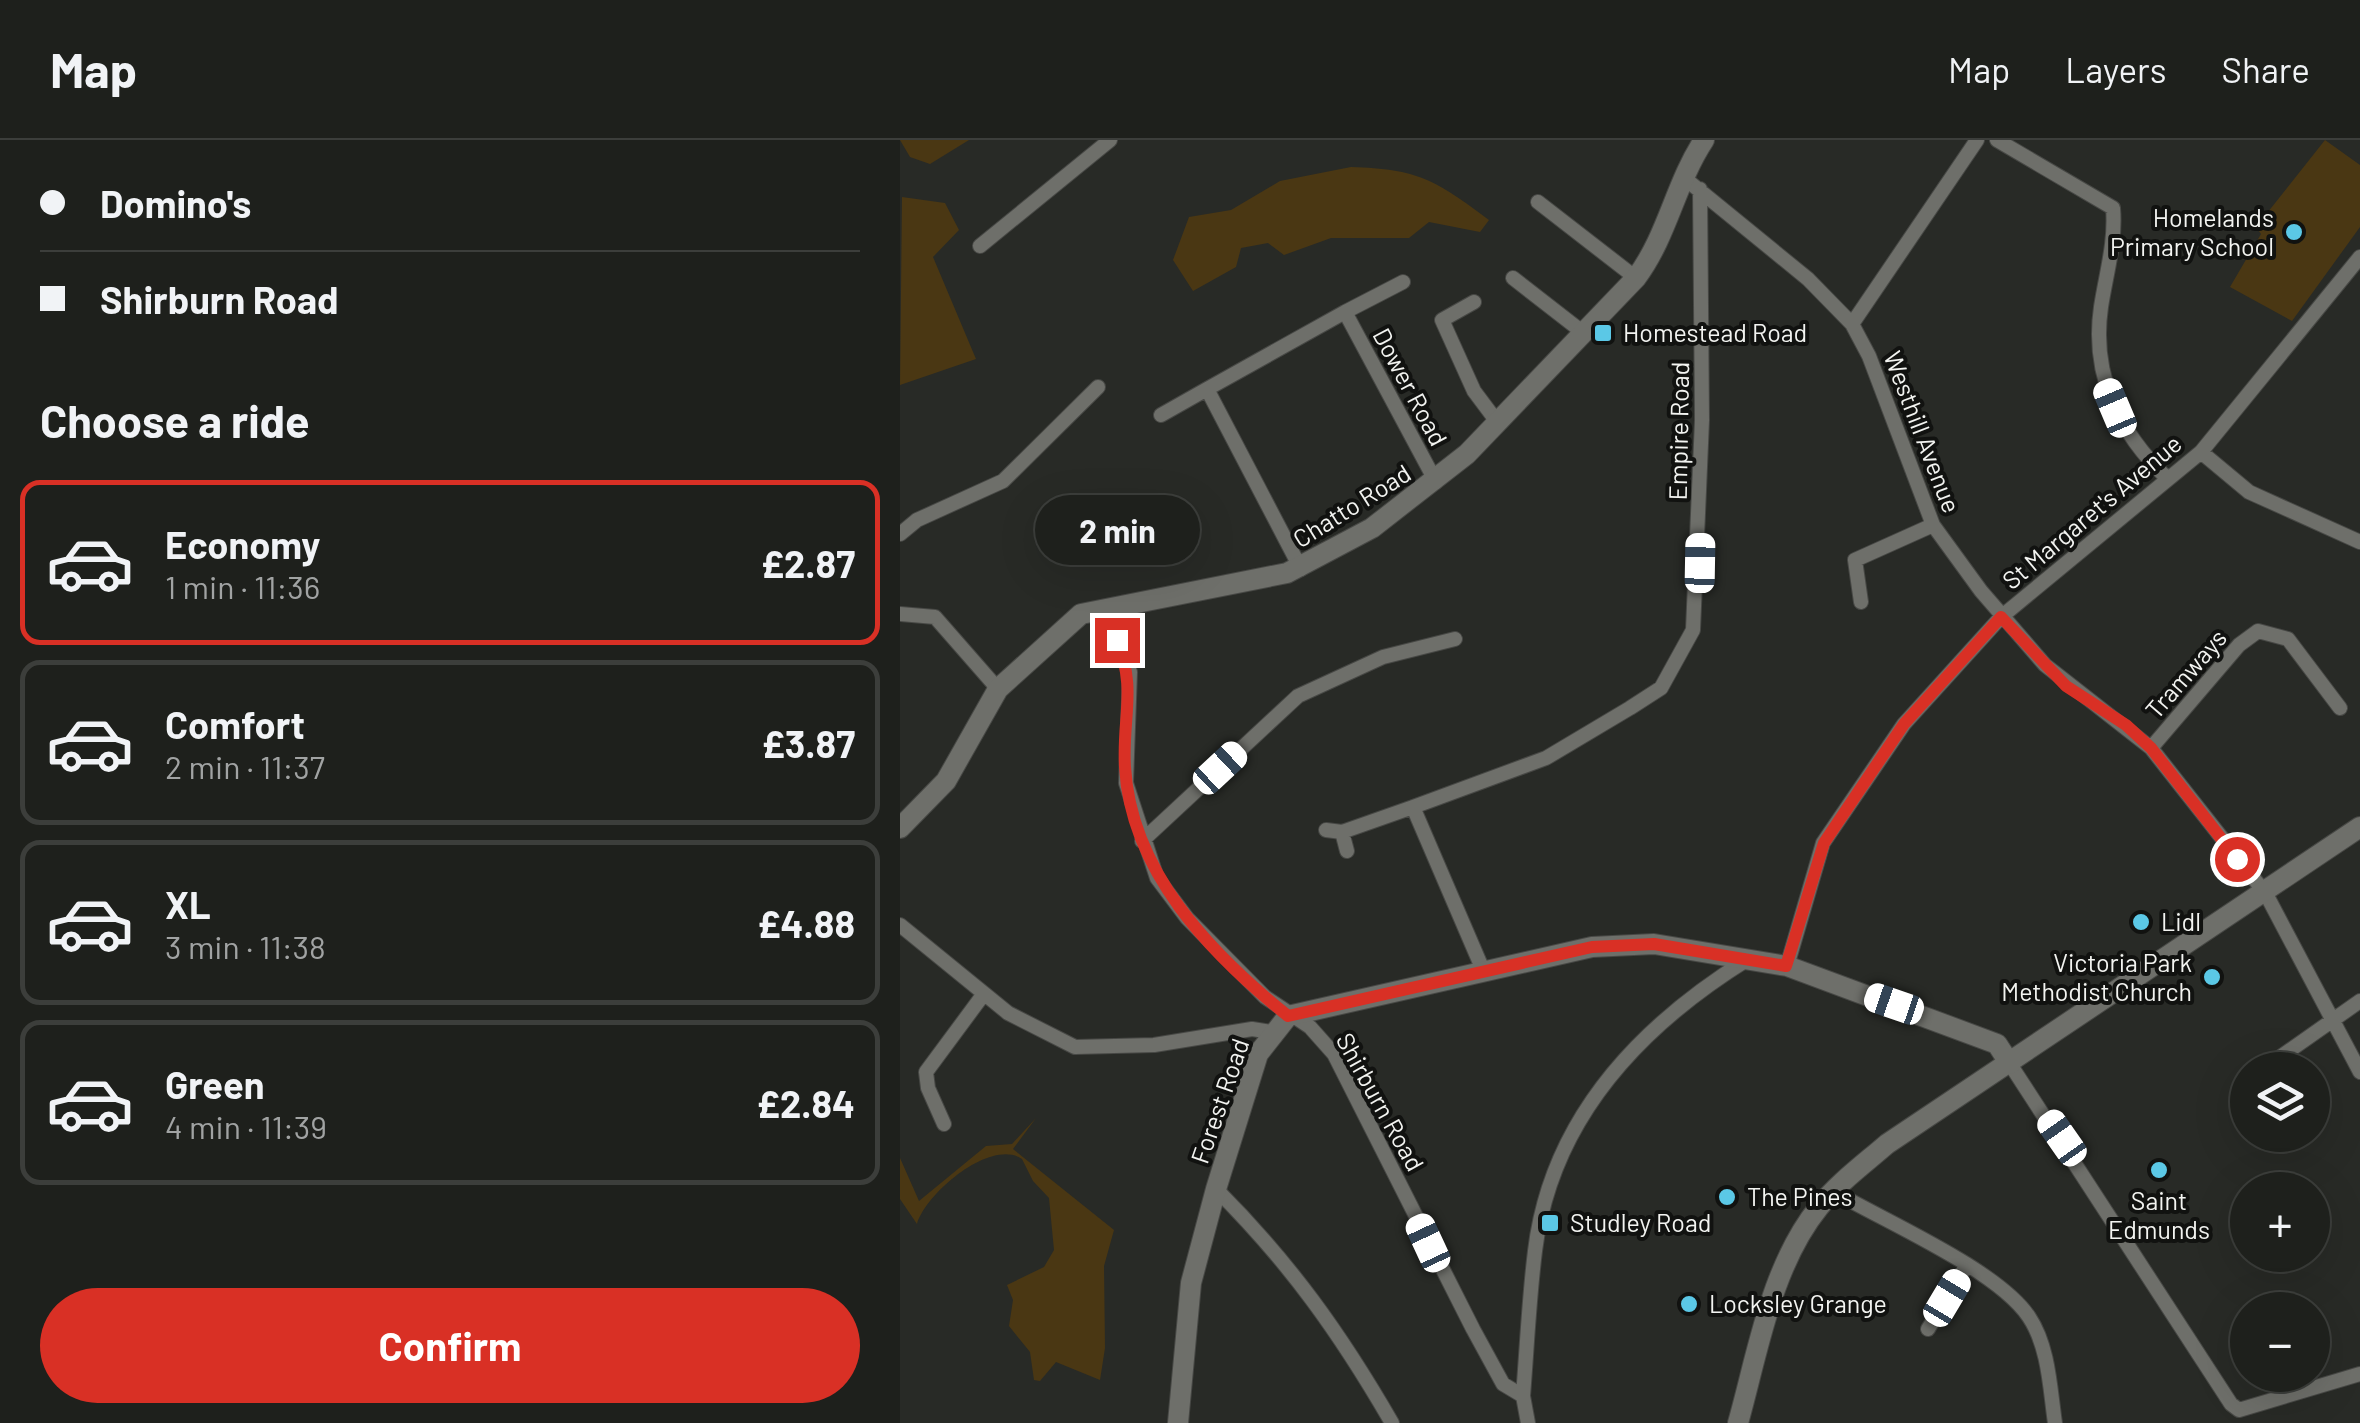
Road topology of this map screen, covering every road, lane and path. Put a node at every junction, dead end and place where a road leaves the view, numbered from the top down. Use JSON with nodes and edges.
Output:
{"nodes":[{"id":1,"x":1110,"y":140,"type":"edge"},
{"id":2,"x":1704,"y":140,"type":"edge"},
{"id":3,"x":1978,"y":140,"type":"edge"},
{"id":4,"x":1997,"y":140,"type":"edge"},
{"id":5,"x":1691,"y":183,"type":"junction"},
{"id":6,"x":1538,"y":202,"type":"dead end"},
{"id":7,"x":980,"y":246,"type":"dead end"},
{"id":8,"x":2360,"y":257,"type":"edge"},
{"id":9,"x":1513,"y":278,"type":"dead end"},
{"id":10,"x":1636,"y":278,"type":"junction"},
{"id":11,"x":1403,"y":282,"type":"dead end"},
{"id":12,"x":1474,"y":302,"type":"dead end"},
{"id":13,"x":1344,"y":312,"type":"junction"},
{"id":14,"x":1852,"y":324,"type":"junction"},
{"id":15,"x":1585,"y":334,"type":"junction"},
{"id":16,"x":1098,"y":387,"type":"dead end"},
{"id":17,"x":1208,"y":389,"type":"junction"},
{"id":18,"x":1161,"y":415,"type":"dead end"},
{"id":19,"x":1498,"y":423,"type":"junction"},
{"id":20,"x":2200,"y":452,"type":"junction"},
{"id":21,"x":2168,"y":479,"type":"junction"},
{"id":22,"x":1436,"y":482,"type":"junction"},
{"id":23,"x":1933,"y":525,"type":"junction"},
{"id":24,"x":900,"y":534,"type":"edge"},
{"id":25,"x":2360,"y":542,"type":"edge"},
{"id":26,"x":1301,"y":568,"type":"junction"},
{"id":27,"x":1861,"y":602,"type":"dead end"},
{"id":28,"x":1103,"y":607,"type":"junction"},
{"id":29,"x":900,"y":614,"type":"edge"},
{"id":30,"x":2001,"y":617,"type":"junction"},
{"id":31,"x":1455,"y":639,"type":"dead end"},
{"id":32,"x":998,"y":689,"type":"junction"},
{"id":33,"x":2340,"y":708,"type":"dead end"},
{"id":34,"x":2151,"y":748,"type":"junction"},
{"id":35,"x":1413,"y":807,"type":"junction"},
{"id":36,"x":2360,"y":827,"type":"edge"},
{"id":37,"x":900,"y":828,"type":"edge"},
{"id":38,"x":1326,"y":830,"type":"dead end"},
{"id":39,"x":1342,"y":832,"type":"junction"},
{"id":40,"x":1142,"y":840,"type":"junction"},
{"id":41,"x":1347,"y":852,"type":"dead end"},
{"id":42,"x":2266,"y":894,"type":"junction"},
{"id":43,"x":900,"y":924,"type":"edge"},
{"id":44,"x":1749,"y":958,"type":"junction"},
{"id":45,"x":1786,"y":966,"type":"junction"},
{"id":46,"x":1483,"y":970,"type":"junction"},
{"id":47,"x":983,"y":995,"type":"junction"},
{"id":48,"x":2360,"y":1001,"type":"edge"},
{"id":49,"x":1288,"y":1016,"type":"junction"},
{"id":50,"x":2332,"y":1020,"type":"junction"},
{"id":51,"x":1272,"y":1032,"type":"junction"},
{"id":52,"x":2287,"y":1052,"type":"edge"},
{"id":53,"x":2010,"y":1064,"type":"junction"},
{"id":54,"x":2360,"y":1072,"type":"edge"},
{"id":55,"x":944,"y":1124,"type":"dead end"},
{"id":56,"x":1216,"y":1189,"type":"junction"},
{"id":57,"x":1833,"y":1191,"type":"junction"},
{"id":58,"x":1966,"y":1266,"type":"junction"},
{"id":59,"x":1928,"y":1329,"type":"dead end"},
{"id":60,"x":2360,"y":1374,"type":"edge"},
{"id":61,"x":1523,"y":1396,"type":"junction"},
{"id":62,"x":1178,"y":1423,"type":"edge"},
{"id":63,"x":1392,"y":1423,"type":"edge"},
{"id":64,"x":1528,"y":1423,"type":"edge"},
{"id":65,"x":1738,"y":1423,"type":"edge"},
{"id":66,"x":2054,"y":1423,"type":"edge"}],
"edges":[{"from":1,"to":7,"type":"street"},
{"from":2,"to":5,"type":"street","name":"Chatto Road"},
{"from":3,"to":14,"type":"street"},
{"from":4,"to":21,"type":"street"},
{"from":5,"to":10,"type":"street","name":"Chatto Road"},
{"from":5,"to":14,"type":"street","name":"Westhill Avenue"},
{"from":5,"to":35,"type":"street","name":"Empire Road"},
{"from":6,"to":10,"type":"street"},
{"from":8,"to":20,"type":"street","name":"St Margaret's Avenue"},
{"from":9,"to":15,"type":"street"},
{"from":10,"to":15,"type":"street","name":"Chatto Road"},
{"from":11,"to":13,"type":"street","name":"Dower Road"},
{"from":12,"to":19,"type":"street"},
{"from":13,"to":17,"type":"street","name":"Dower Road"},
{"from":13,"to":22,"type":"street","name":"Dower Road"},
{"from":14,"to":23,"type":"street","name":"Westhill Avenue"},
{"from":15,"to":19,"type":"street","name":"Chatto Road"},
{"from":16,"to":24,"type":"street"},
{"from":17,"to":18,"type":"street","name":"Dower Road"},
{"from":17,"to":26,"type":"street"},
{"from":19,"to":22,"type":"street","name":"Chatto Road"},
{"from":20,"to":21,"type":"street","name":"St Margaret's Avenue"},
{"from":20,"to":25,"type":"street"},
{"from":21,"to":30,"type":"street","name":"St Margaret's Avenue"},
{"from":22,"to":26,"type":"street","name":"Chatto Road"},
{"from":23,"to":27,"type":"street"},
{"from":23,"to":30,"type":"street","name":"Westhill Avenue"},
{"from":26,"to":28,"type":"street","name":"Chatto Road"},
{"from":28,"to":32,"type":"street","name":"Chatto Road"},
{"from":28,"to":40,"type":"street","name":"Shirburn Road"},
{"from":29,"to":32,"type":"street"},
{"from":30,"to":34,"type":"street","name":"Westhill Avenue"},
{"from":30,"to":45,"type":"street","name":"St Margaret's Avenue"},
{"from":31,"to":40,"type":"street"},
{"from":32,"to":37,"type":"street","name":"Chatto Road"},
{"from":33,"to":34,"type":"street","name":"Tramways"},
{"from":34,"to":42,"type":"street","name":"Westhill Avenue"},
{"from":35,"to":39,"type":"street","name":"Empire Road"},
{"from":35,"to":46,"type":"street"},
{"from":36,"to":42,"type":"street"},
{"from":38,"to":39,"type":"street","name":"Empire Road"},
{"from":39,"to":41,"type":"street"},
{"from":40,"to":49,"type":"street","name":"Shirburn Road"},
{"from":42,"to":50,"type":"street","name":"Westhill Avenue"},
{"from":42,"to":53,"type":"street"},
{"from":43,"to":47,"type":"street"},
{"from":44,"to":45,"type":"street"},
{"from":44,"to":46,"type":"street"},
{"from":44,"to":61,"type":"street"},
{"from":45,"to":53,"type":"street"},
{"from":46,"to":49,"type":"street"},
{"from":47,"to":51,"type":"street"},
{"from":47,"to":55,"type":"street"},
{"from":48,"to":50,"type":"street"},
{"from":49,"to":51,"type":"street","name":"Forest Road"},
{"from":49,"to":61,"type":"street","name":"Shirburn Road"},
{"from":50,"to":52,"type":"street"},
{"from":50,"to":54,"type":"street","name":"Westhill Avenue"},
{"from":51,"to":56,"type":"street","name":"Forest Road"},
{"from":53,"to":57,"type":"street"},
{"from":53,"to":60,"type":"street"},
{"from":56,"to":62,"type":"street","name":"Forest Road"},
{"from":56,"to":63,"type":"street"},
{"from":57,"to":58,"type":"street"},
{"from":57,"to":65,"type":"street"},
{"from":58,"to":59,"type":"street"},
{"from":58,"to":66,"type":"street"},
{"from":61,"to":64,"type":"street"}]}
